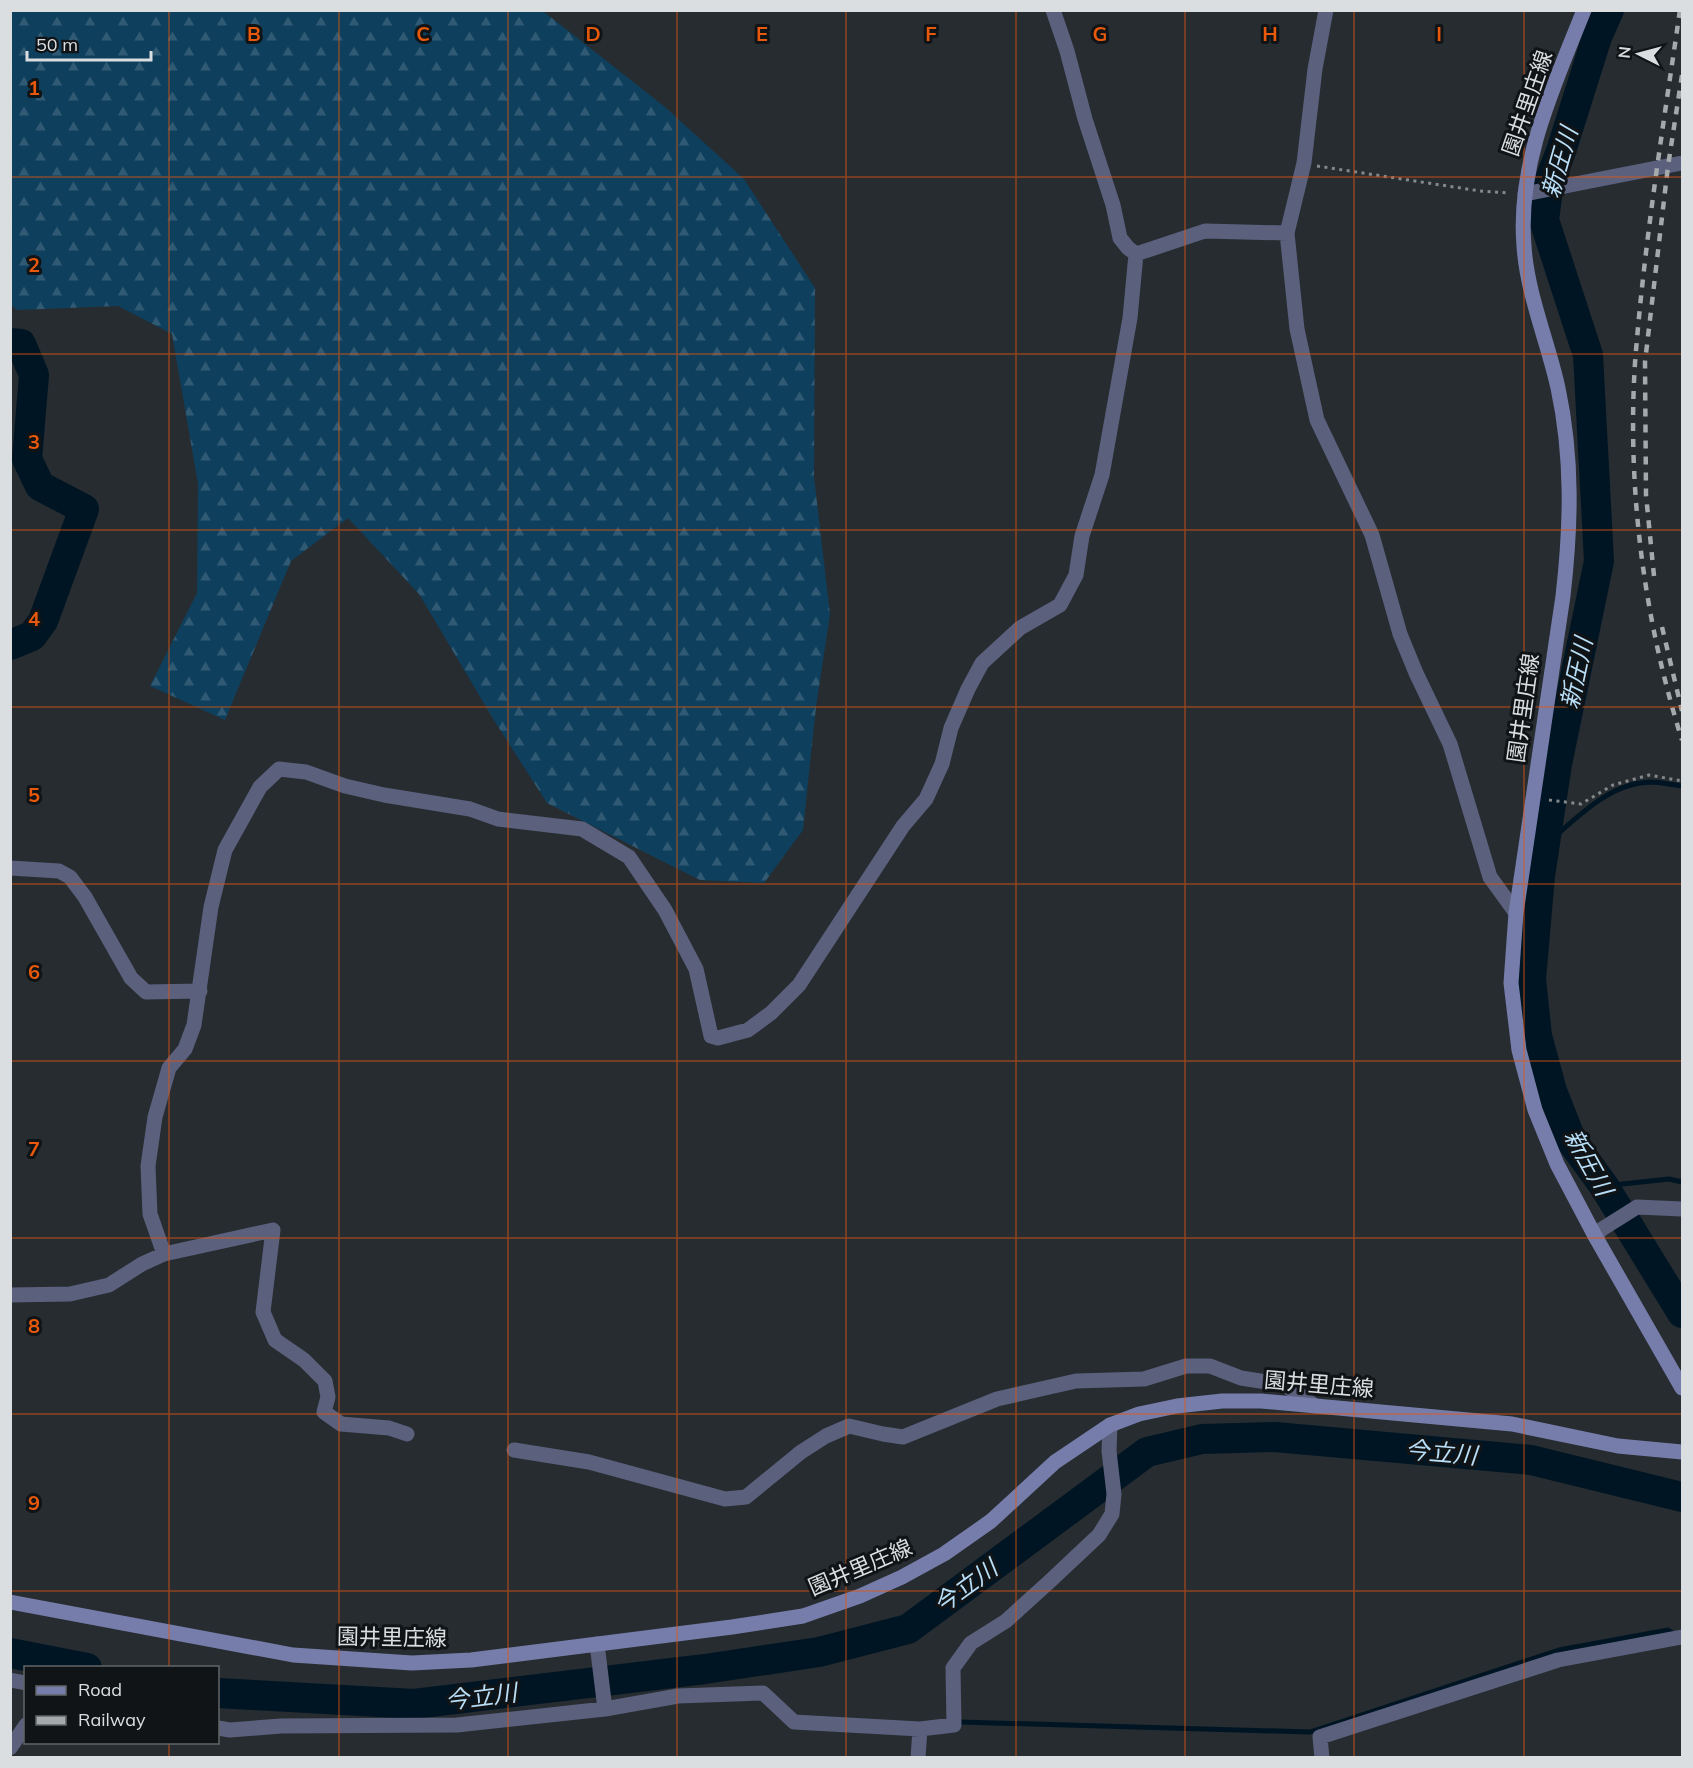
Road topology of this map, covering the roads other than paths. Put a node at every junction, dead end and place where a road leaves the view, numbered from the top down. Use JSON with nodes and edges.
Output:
{"nodes":[{"id":1,"x":1053,"y":10,"type":"edge"},
{"id":2,"x":1326,"y":10,"type":"edge"},
{"id":3,"x":1584,"y":10,"type":"edge"},
{"id":4,"x":1683,"y":163,"type":"edge"},
{"id":5,"x":1525,"y":194,"type":"junction"},
{"id":6,"x":1287,"y":233,"type":"junction"},
{"id":7,"x":1136,"y":254,"type":"junction"},
{"id":8,"x":10,"y":868,"type":"edge"},
{"id":9,"x":1516,"y":912,"type":"junction"},
{"id":10,"x":200,"y":991,"type":"junction"},
{"id":11,"x":1683,"y":1209,"type":"edge"},
{"id":12,"x":1599,"y":1232,"type":"junction"},
{"id":13,"x":164,"y":1254,"type":"junction"},
{"id":14,"x":10,"y":1295,"type":"edge"},
{"id":15,"x":1683,"y":1388,"type":"edge"},
{"id":16,"x":1315,"y":1406,"type":"junction"},
{"id":17,"x":1110,"y":1425,"type":"junction"},
{"id":18,"x":407,"y":1434,"type":"dead end"},
{"id":19,"x":514,"y":1450,"type":"dead end"},
{"id":20,"x":1683,"y":1452,"type":"edge"},
{"id":21,"x":10,"y":1602,"type":"edge"},
{"id":22,"x":1683,"y":1637,"type":"edge"},
{"id":23,"x":597,"y":1644,"type":"junction"},
{"id":24,"x":604,"y":1705,"type":"junction"},
{"id":25,"x":24,"y":1728,"type":"edge"},
{"id":26,"x":219,"y":1728,"type":"edge"},
{"id":27,"x":920,"y":1729,"type":"junction"},
{"id":28,"x":11,"y":1747,"type":"edge"},
{"id":29,"x":918,"y":1758,"type":"edge"},
{"id":30,"x":1322,"y":1758,"type":"edge"}],
"edges":[{"from":1,"to":7,"type":"street"},
{"from":2,"to":6,"type":"street"},
{"from":3,"to":5,"type":"main road","name":"園井里庄線"},
{"from":4,"to":5,"type":"street"},
{"from":5,"to":9,"type":"main road","name":"園井里庄線"},
{"from":6,"to":7,"type":"street"},
{"from":6,"to":9,"type":"street"},
{"from":7,"to":10,"type":"street"},
{"from":8,"to":10,"type":"street"},
{"from":9,"to":12,"type":"main road","name":"園井里庄線"},
{"from":10,"to":13,"type":"street"},
{"from":11,"to":12,"type":"street"},
{"from":12,"to":15,"type":"main road","name":"園井里庄線"},
{"from":13,"to":14,"type":"street"},
{"from":13,"to":18,"type":"street"},
{"from":16,"to":17,"type":"main road","name":"園井里庄線"},
{"from":16,"to":19,"type":"street"},
{"from":16,"to":20,"type":"main road","name":"園井里庄線"},
{"from":17,"to":23,"type":"main road","name":"園井里庄線"},
{"from":17,"to":27,"type":"street"},
{"from":21,"to":23,"type":"main road","name":"園井里庄線"},
{"from":22,"to":30,"type":"street"},
{"from":23,"to":24,"type":"street"},
{"from":24,"to":26,"type":"street"},
{"from":24,"to":27,"type":"street"},
{"from":25,"to":28,"type":"street"},
{"from":27,"to":29,"type":"street"}]}
